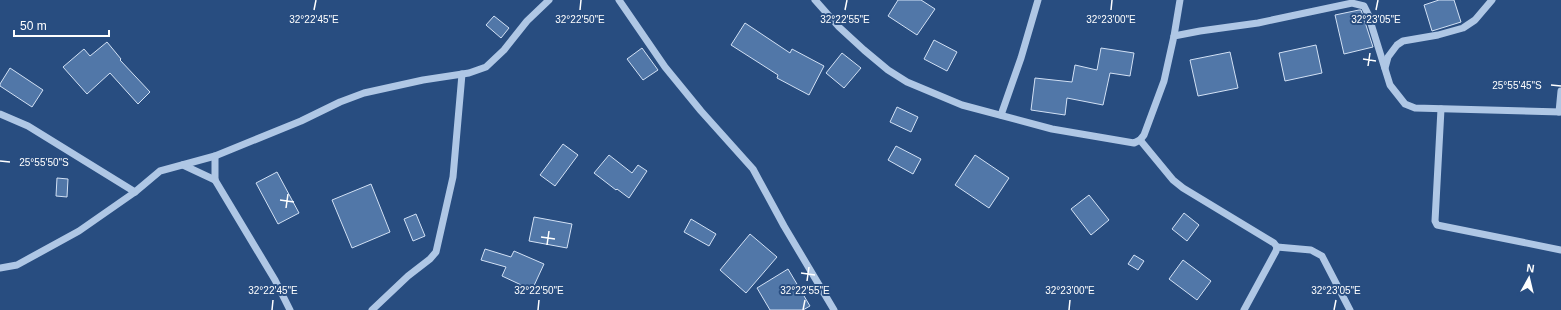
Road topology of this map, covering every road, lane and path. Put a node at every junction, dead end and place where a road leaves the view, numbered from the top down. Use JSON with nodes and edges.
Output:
{"nodes":[{"id":1,"x":549,"y":0,"type":"edge"},
{"id":2,"x":619,"y":0,"type":"edge"},
{"id":3,"x":815,"y":0,"type":"edge"},
{"id":4,"x":1038,"y":0,"type":"edge"},
{"id":5,"x":1180,"y":0,"type":"edge"},
{"id":6,"x":1492,"y":0,"type":"edge"},
{"id":7,"x":1352,"y":2,"type":"edge"},
{"id":8,"x":1174,"y":36,"type":"junction"},
{"id":9,"x":1385,"y":68,"type":"junction"},
{"id":10,"x":462,"y":74,"type":"junction"},
{"id":11,"x":1561,"y":90,"type":"edge"},
{"id":12,"x":1441,"y":109,"type":"junction"},
{"id":13,"x":1560,"y":112,"type":"edge"},
{"id":14,"x":0,"y":114,"type":"edge"},
{"id":15,"x":1001,"y":115,"type":"junction"},
{"id":16,"x":1140,"y":140,"type":"junction"},
{"id":17,"x":215,"y":156,"type":"junction"},
{"id":18,"x":183,"y":165,"type":"junction"},
{"id":19,"x":215,"y":180,"type":"junction"},
{"id":20,"x":135,"y":192,"type":"junction"},
{"id":21,"x":1277,"y":247,"type":"junction"},
{"id":22,"x":1561,"y":250,"type":"edge"},
{"id":23,"x":0,"y":268,"type":"edge"},
{"id":24,"x":290,"y":310,"type":"edge"},
{"id":25,"x":372,"y":310,"type":"edge"},
{"id":26,"x":834,"y":310,"type":"edge"},
{"id":27,"x":1244,"y":310,"type":"edge"},
{"id":28,"x":1350,"y":310,"type":"edge"}],
"edges":[{"from":1,"to":10,"type":"street"},
{"from":2,"to":26,"type":"street"},
{"from":3,"to":15,"type":"street"},
{"from":4,"to":15,"type":"street"},
{"from":5,"to":8,"type":"street"},
{"from":6,"to":9,"type":"street"},
{"from":7,"to":8,"type":"street"},
{"from":7,"to":9,"type":"street"},
{"from":8,"to":16,"type":"street"},
{"from":9,"to":12,"type":"street"},
{"from":10,"to":17,"type":"street"},
{"from":10,"to":25,"type":"street"},
{"from":11,"to":13,"type":"street"},
{"from":12,"to":13,"type":"street"},
{"from":12,"to":22,"type":"street"},
{"from":14,"to":20,"type":"street"},
{"from":15,"to":16,"type":"street"},
{"from":16,"to":21,"type":"street"},
{"from":17,"to":18,"type":"street"},
{"from":17,"to":19,"type":"street"},
{"from":18,"to":19,"type":"street"},
{"from":18,"to":20,"type":"street"},
{"from":19,"to":24,"type":"street"},
{"from":20,"to":23,"type":"street"},
{"from":21,"to":27,"type":"street"},
{"from":21,"to":28,"type":"street"}]}
